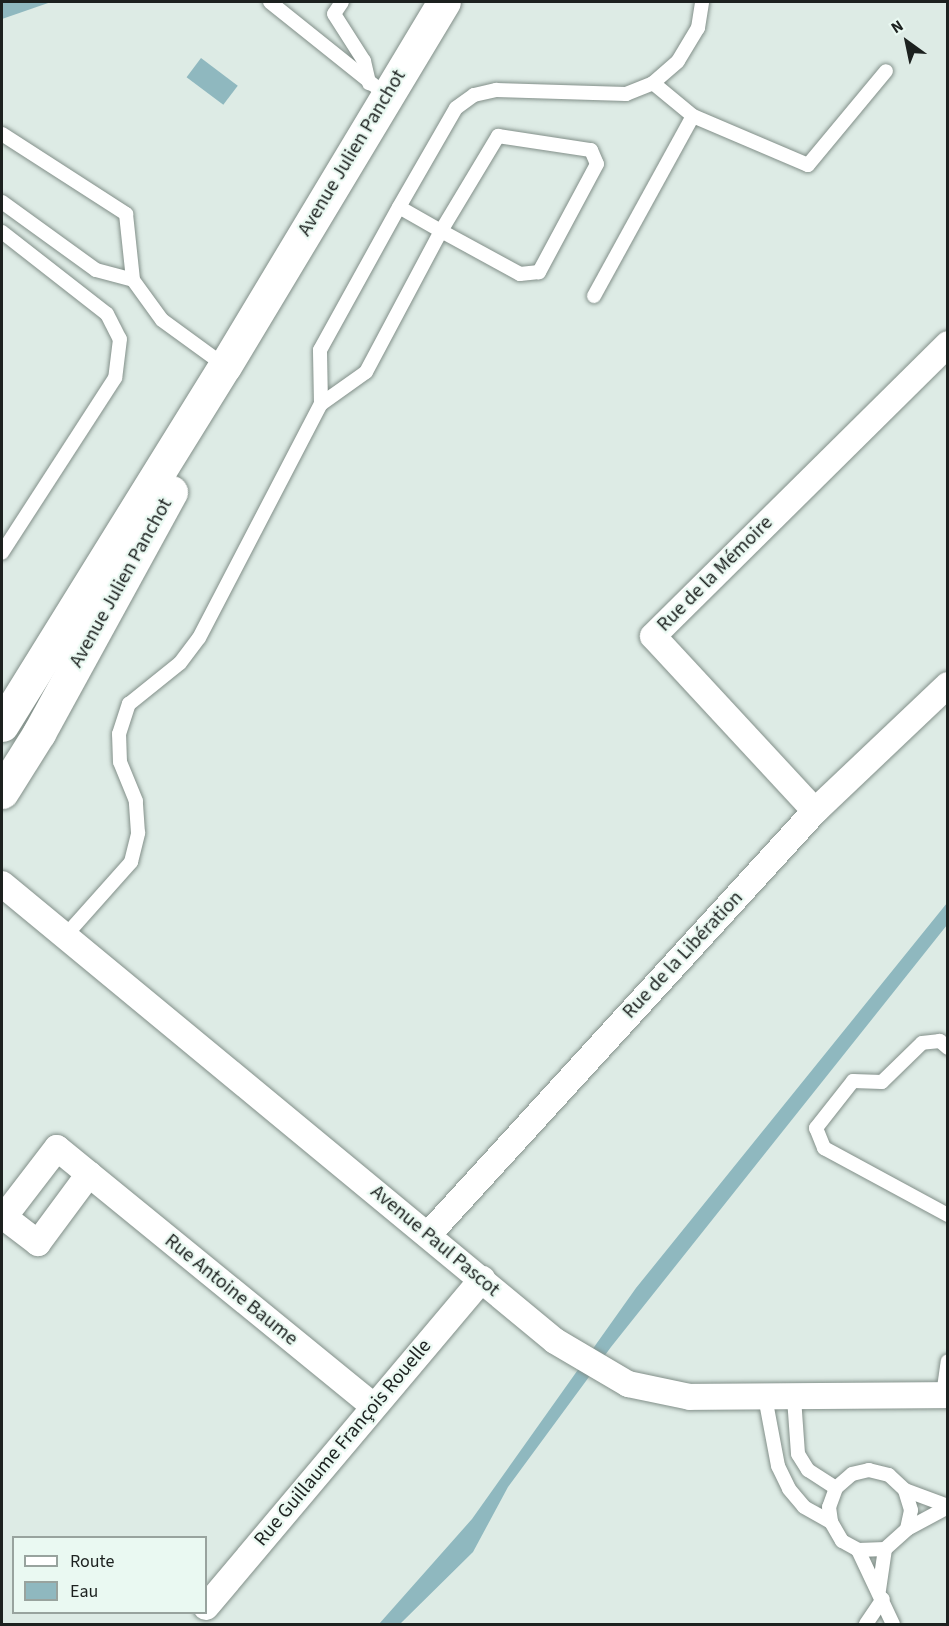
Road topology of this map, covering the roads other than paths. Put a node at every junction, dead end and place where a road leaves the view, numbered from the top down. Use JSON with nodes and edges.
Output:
{"nodes":[{"id":1,"x":270,"y":2,"type":"edge"},
{"id":2,"x":342,"y":2,"type":"edge"},
{"id":3,"x":444,"y":2,"type":"edge"},
{"id":4,"x":702,"y":2,"type":"edge"},
{"id":5,"x":886,"y":70,"type":"dead end"},
{"id":6,"x":653,"y":83,"type":"junction"},
{"id":7,"x":378,"y":89,"type":"junction"},
{"id":8,"x":693,"y":116,"type":"junction"},
{"id":9,"x":2,"y":134,"type":"edge"},
{"id":10,"x":2,"y":202,"type":"edge"},
{"id":11,"x":399,"y":207,"type":"junction"},
{"id":12,"x":441,"y":231,"type":"junction"},
{"id":13,"x":2,"y":232,"type":"edge"},
{"id":14,"x":133,"y":280,"type":"junction"},
{"id":15,"x":594,"y":296,"type":"dead end"},
{"id":16,"x":948,"y":344,"type":"edge"},
{"id":17,"x":225,"y":366,"type":"junction"},
{"id":18,"x":321,"y":404,"type":"junction"},
{"id":19,"x":2,"y":553,"type":"edge"},
{"id":20,"x":948,"y":685,"type":"edge"},
{"id":21,"x":2,"y":725,"type":"edge"},
{"id":22,"x":2,"y":792,"type":"edge"},
{"id":23,"x":815,"y":811,"type":"junction"},
{"id":24,"x":2,"y":884,"type":"edge"},
{"id":25,"x":66,"y":935,"type":"junction"},
{"id":26,"x":948,"y":1048,"type":"edge"},
{"id":27,"x":89,"y":1174,"type":"dead end"},
{"id":28,"x":948,"y":1215,"type":"edge"},
{"id":29,"x":428,"y":1235,"type":"junction"},
{"id":30,"x":482,"y":1279,"type":"junction"},
{"id":31,"x":948,"y":1360,"type":"edge"},
{"id":32,"x":945,"y":1395,"type":"edge"},
{"id":33,"x":765,"y":1397,"type":"junction"},
{"id":34,"x":794,"y":1398,"type":"junction"},
{"id":35,"x":373,"y":1406,"type":"junction"},
{"id":36,"x":836,"y":1488,"type":"junction"},
{"id":37,"x":905,"y":1490,"type":"junction"},
{"id":38,"x":948,"y":1507,"type":"edge"},
{"id":39,"x":831,"y":1522,"type":"junction"},
{"id":40,"x":907,"y":1529,"type":"junction"},
{"id":41,"x":885,"y":1549,"type":"junction"},
{"id":42,"x":858,"y":1550,"type":"junction"},
{"id":43,"x":881,"y":1594,"type":"junction"},
{"id":44,"x":207,"y":1606,"type":"edge"},
{"id":45,"x":866,"y":1624,"type":"edge"},
{"id":46,"x":893,"y":1624,"type":"edge"}],
"edges":[{"from":1,"to":7,"type":"lane"},
{"from":2,"to":7,"type":"lane"},
{"from":3,"to":7,"type":"main road","name":"Avenue Julien Panchot"},
{"from":4,"to":6,"type":"lane"},
{"from":5,"to":8,"type":"lane"},
{"from":6,"to":8,"type":"lane"},
{"from":6,"to":11,"type":"lane"},
{"from":7,"to":17,"type":"main road","name":"Avenue Julien Panchot"},
{"from":8,"to":15,"type":"lane"},
{"from":9,"to":14,"type":"lane"},
{"from":10,"to":14,"type":"lane"},
{"from":11,"to":12,"type":"lane"},
{"from":11,"to":18,"type":"lane"},
{"from":12,"to":12,"type":"lane"},
{"from":12,"to":18,"type":"lane"},
{"from":13,"to":19,"type":"lane"},
{"from":14,"to":17,"type":"lane"},
{"from":16,"to":23,"type":"street","name":"Rue de la Mémoire"},
{"from":17,"to":21,"type":"main road","name":"Avenue Julien Panchot"},
{"from":17,"to":22,"type":"main road","name":"Avenue Julien Panchot"},
{"from":18,"to":25,"type":"lane"},
{"from":20,"to":23,"type":"street","name":"Rue de la Libération"},
{"from":23,"to":29,"type":"street","name":"Rue de la Libération"},
{"from":24,"to":25,"type":"street","name":"Avenue Paul Pascot"},
{"from":25,"to":29,"type":"street","name":"Avenue Paul Pascot"},
{"from":26,"to":28,"type":"lane"},
{"from":27,"to":35,"type":"street","name":"Rue Antoine Baume"},
{"from":29,"to":30,"type":"street","name":"Avenue Paul Pascot"},
{"from":30,"to":33,"type":"street","name":"Avenue Paul Pascot"},
{"from":30,"to":35,"type":"street","name":"Rue Guillaume François Rouelle"},
{"from":31,"to":32,"type":"lane"},
{"from":32,"to":34,"type":"street","name":"Avenue Paul Pascot"},
{"from":33,"to":34,"type":"street","name":"Avenue Paul Pascot"},
{"from":33,"to":39,"type":"lane"},
{"from":34,"to":36,"type":"lane"},
{"from":35,"to":44,"type":"street","name":"Rue Guillaume François Rouelle"},
{"from":36,"to":37,"type":"lane"},
{"from":36,"to":39,"type":"lane"},
{"from":37,"to":38,"type":"lane"},
{"from":37,"to":40,"type":"lane"},
{"from":38,"to":40,"type":"lane"},
{"from":39,"to":42,"type":"lane"},
{"from":40,"to":41,"type":"lane"},
{"from":41,"to":42,"type":"lane"},
{"from":41,"to":43,"type":"lane"},
{"from":42,"to":43,"type":"lane"},
{"from":43,"to":45,"type":"lane"},
{"from":43,"to":46,"type":"lane"}]}
